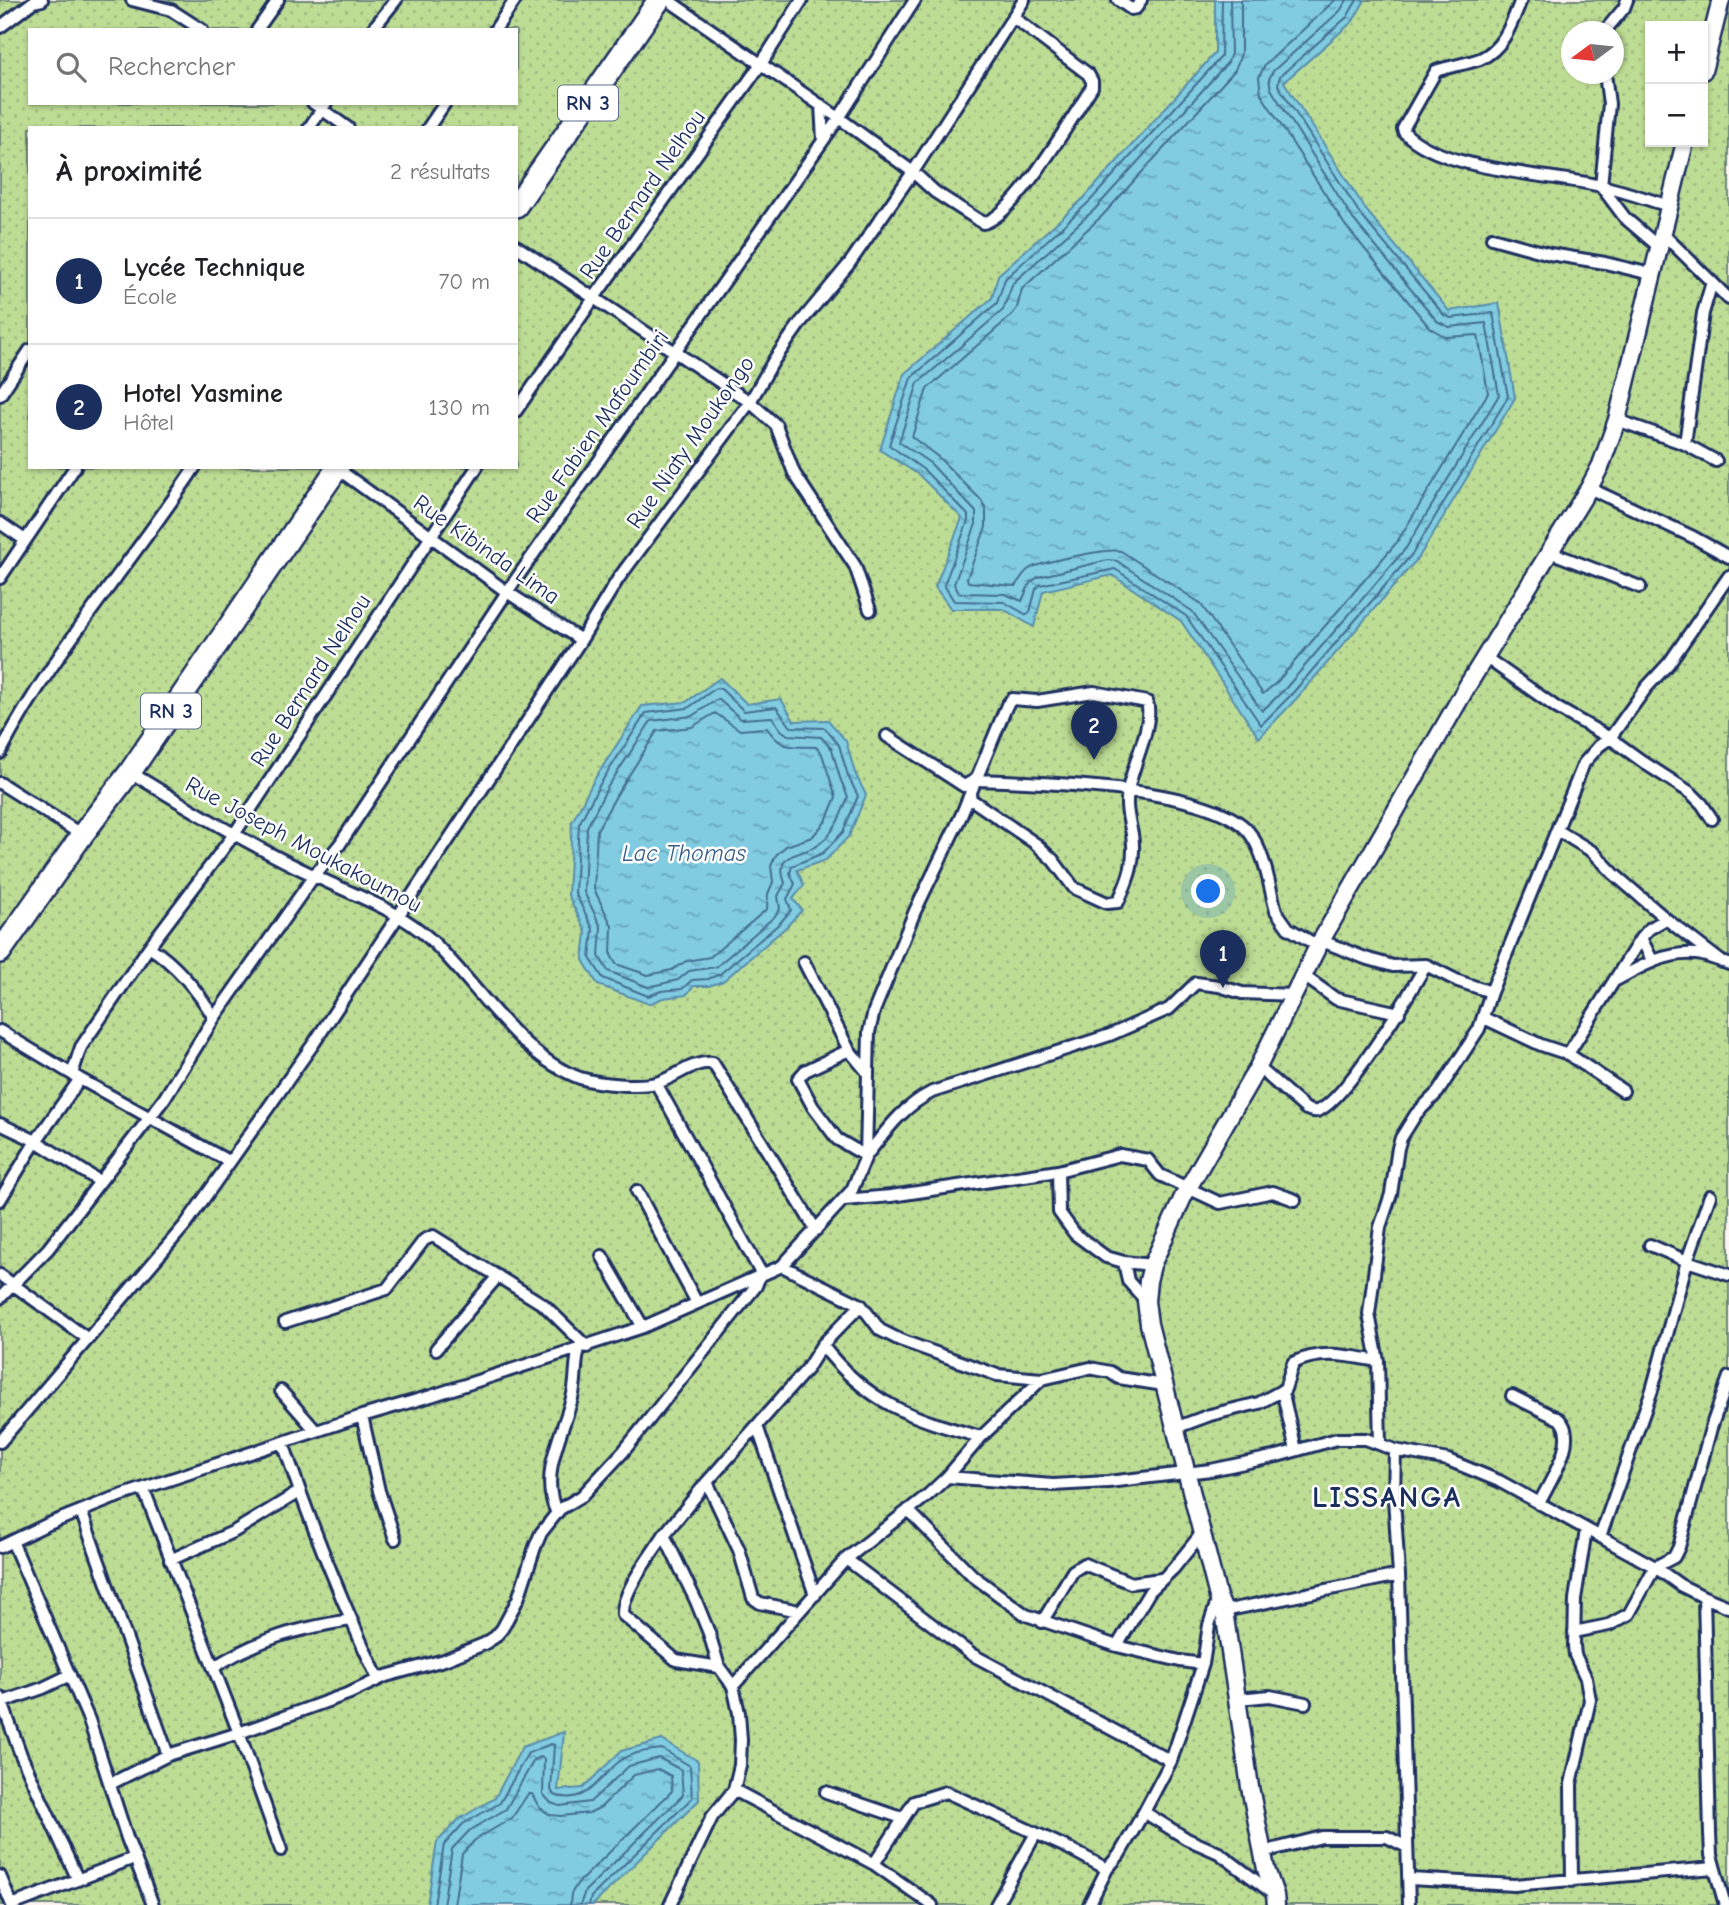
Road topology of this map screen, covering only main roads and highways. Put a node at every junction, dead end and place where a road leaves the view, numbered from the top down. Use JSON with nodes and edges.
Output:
{"nodes":[{"id":1,"x":659,"y":0,"type":"edge"},
{"id":2,"x":518,"y":203,"type":"edge"},
{"id":3,"x":336,"y":469,"type":"edge"},
{"id":4,"x":0,"y":952,"type":"edge"}],
"edges":[{"from":1,"to":2,"type":"highway","number":"RN 3"},
{"from":3,"to":4,"type":"highway","number":"RN 3"}]}
